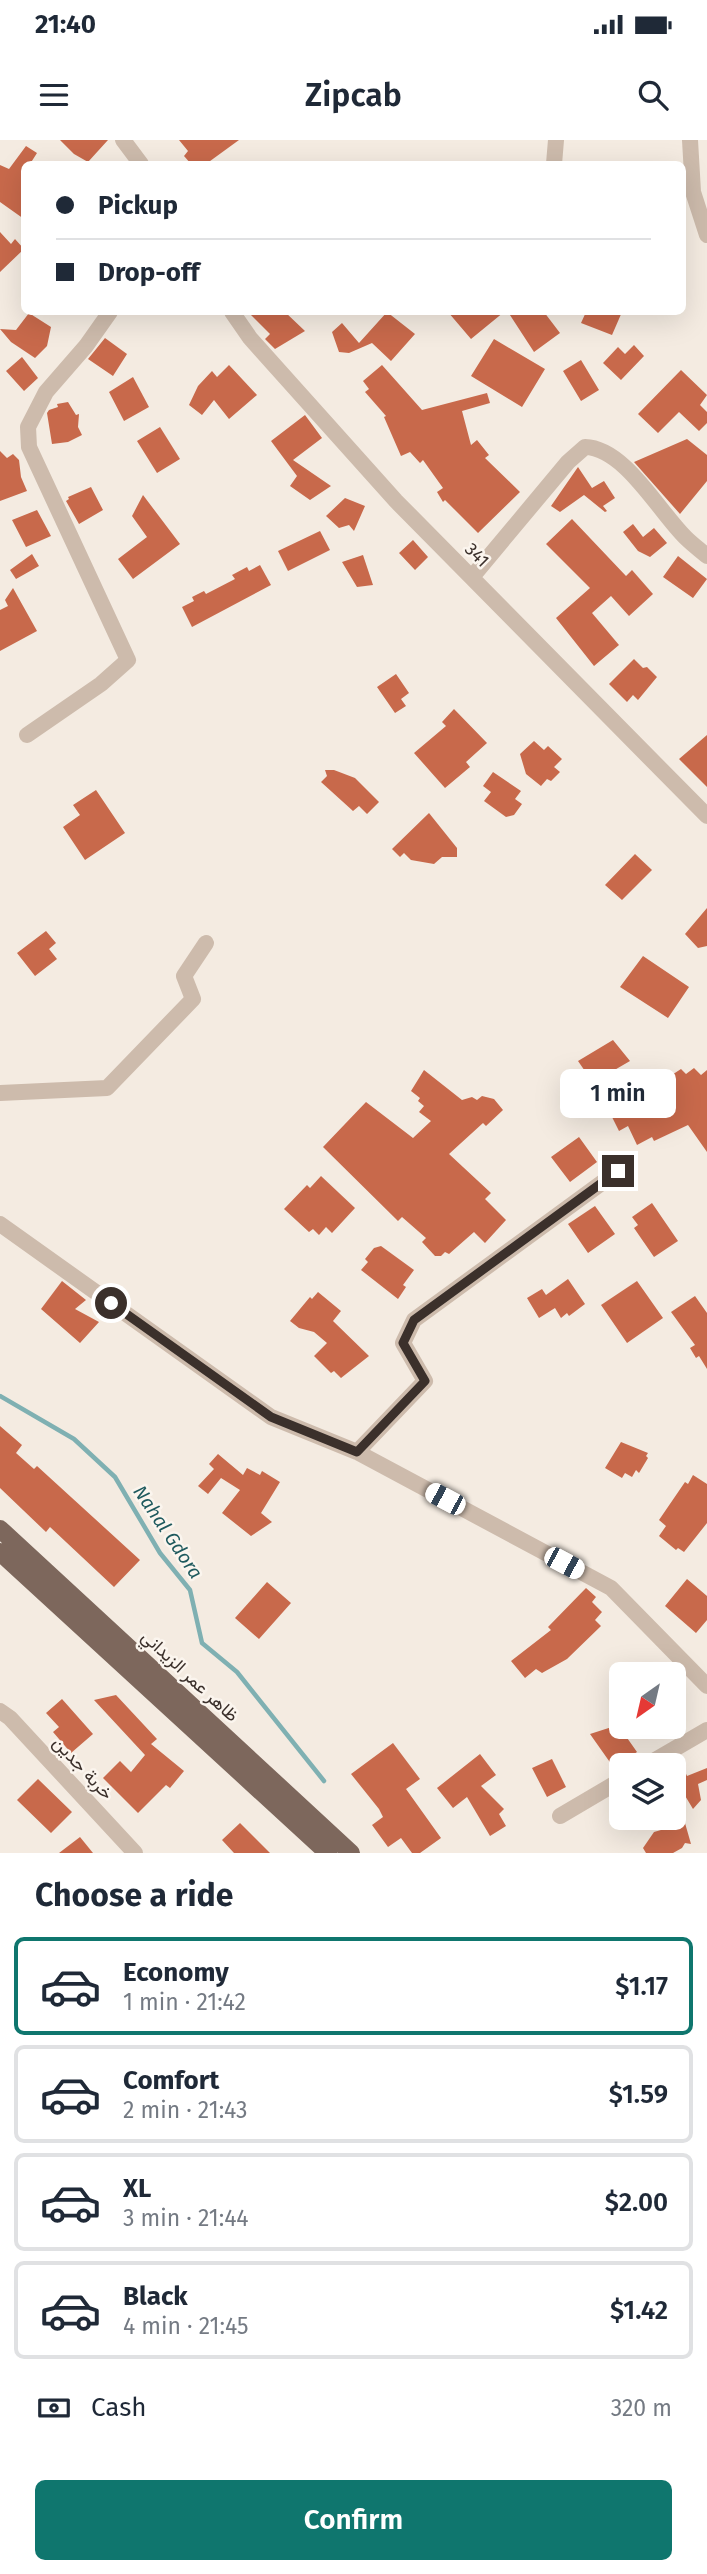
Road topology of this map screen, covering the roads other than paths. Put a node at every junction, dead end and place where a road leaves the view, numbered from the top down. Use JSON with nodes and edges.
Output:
{"nodes":[{"id":1,"x":123,"y":140,"type":"edge"},
{"id":2,"x":556,"y":140,"type":"edge"},
{"id":3,"x":690,"y":140,"type":"edge"},
{"id":4,"x":139,"y":161,"type":"edge"},
{"id":5,"x":554,"y":161,"type":"edge"},
{"id":6,"x":707,"y":235,"type":"edge"},
{"id":7,"x":108,"y":315,"type":"edge"},
{"id":8,"x":234,"y":315,"type":"edge"},
{"id":9,"x":707,"y":556,"type":"edge"},
{"id":10,"x":472,"y":577,"type":"junction"},
{"id":11,"x":27,"y":734,"type":"dead end"},
{"id":12,"x":707,"y":816,"type":"edge"},
{"id":13,"x":206,"y":943,"type":"dead end"},
{"id":14,"x":0,"y":1093,"type":"edge"},
{"id":15,"x":618,"y":1171,"type":"dead end"},
{"id":16,"x":0,"y":1224,"type":"edge"},
{"id":17,"x":357,"y":1452,"type":"junction"},
{"id":18,"x":0,"y":1529,"type":"edge"},
{"id":19,"x":0,"y":1552,"type":"edge"},
{"id":20,"x":707,"y":1686,"type":"edge"},
{"id":21,"x":0,"y":1711,"type":"edge"},
{"id":22,"x":707,"y":1730,"type":"edge"},
{"id":23,"x":667,"y":1753,"type":"edge"},
{"id":24,"x":609,"y":1787,"type":"edge"},
{"id":25,"x":560,"y":1816,"type":"dead end"},
{"id":26,"x":135,"y":1853,"type":"edge"},
{"id":27,"x":328,"y":1853,"type":"edge"},
{"id":28,"x":351,"y":1853,"type":"edge"}],
"edges":[{"from":1,"to":4,"type":"street"},
{"from":2,"to":5,"type":"street"},
{"from":3,"to":6,"type":"street"},
{"from":7,"to":11,"type":"street"},
{"from":8,"to":10,"type":"street","name":"341"},
{"from":9,"to":10,"type":"street"},
{"from":10,"to":12,"type":"street","name":"341"},
{"from":13,"to":14,"type":"street"},
{"from":15,"to":17,"type":"street"},
{"from":16,"to":17,"type":"street"},
{"from":17,"to":20,"type":"street"},
{"from":18,"to":28,"type":"main road","name":"ظاهر عمر الزيداني"},
{"from":19,"to":27,"type":"main road","name":"ظاهر عمر الزيداني"},
{"from":21,"to":26,"type":"street","name":"خربة جدين"},
{"from":22,"to":23,"type":"street"},
{"from":24,"to":25,"type":"street"}]}
